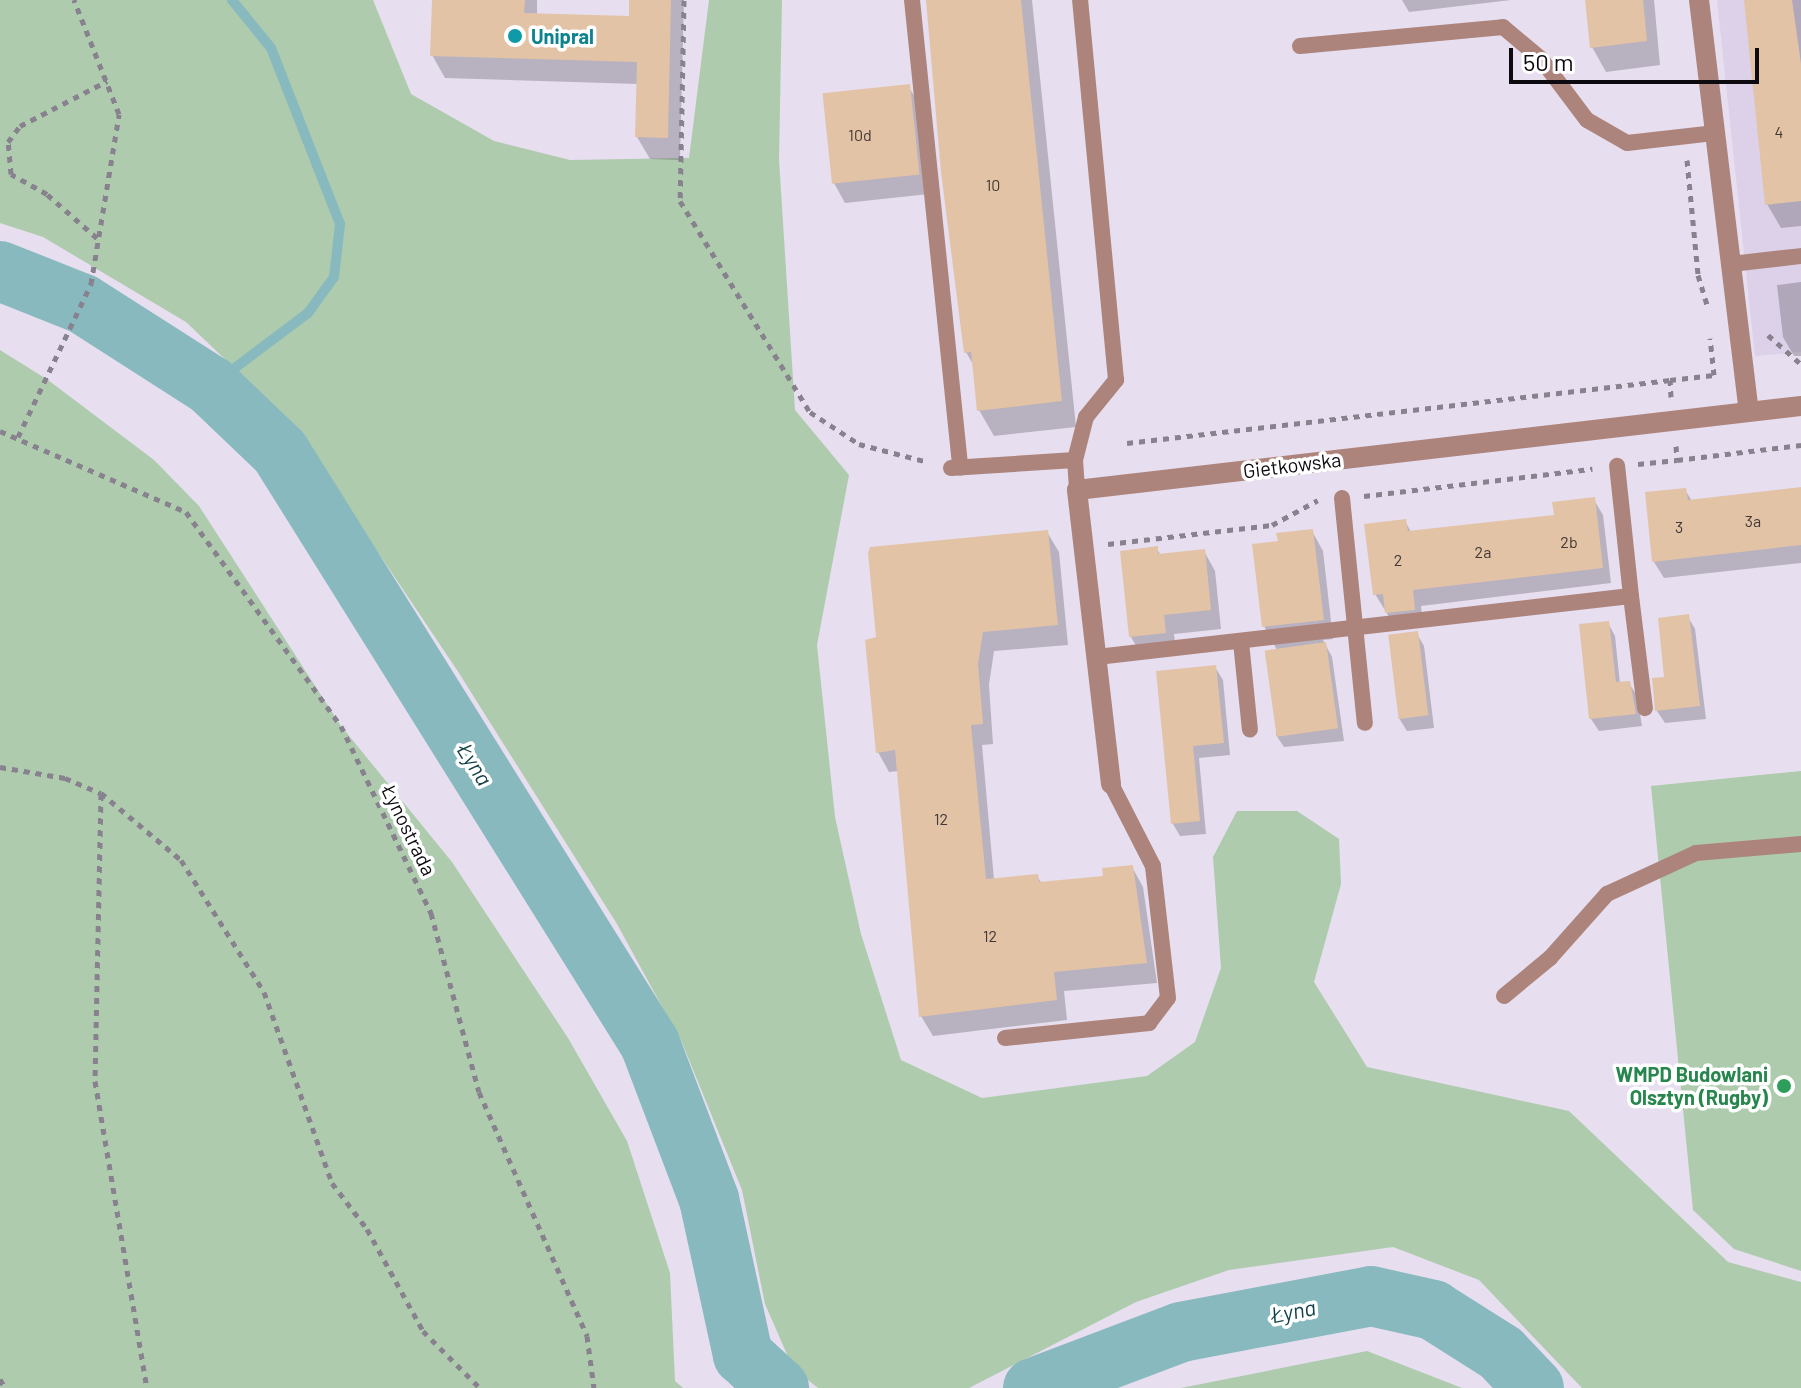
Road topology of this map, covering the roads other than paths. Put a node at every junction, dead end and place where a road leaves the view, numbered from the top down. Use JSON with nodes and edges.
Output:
{"nodes":[{"id":1,"x":912,"y":0,"type":"edge"},
{"id":2,"x":1080,"y":0,"type":"edge"},
{"id":3,"x":1699,"y":0,"type":"edge"},
{"id":4,"x":1300,"y":46,"type":"dead end"},
{"id":5,"x":1715,"y":133,"type":"junction"},
{"id":6,"x":1801,"y":256,"type":"edge"},
{"id":7,"x":1731,"y":264,"type":"junction"},
{"id":8,"x":1801,"y":406,"type":"edge"},
{"id":9,"x":1749,"y":411,"type":"junction"},
{"id":10,"x":1075,"y":460,"type":"junction"},
{"id":11,"x":1617,"y":466,"type":"road end"},
{"id":12,"x":1077,"y":490,"type":"junction"},
{"id":13,"x":1342,"y":498,"type":"road end"},
{"id":14,"x":1631,"y":596,"type":"junction"},
{"id":15,"x":1356,"y":628,"type":"junction"},
{"id":16,"x":1241,"y":642,"type":"junction"},
{"id":17,"x":1097,"y":657,"type":"junction"},
{"id":18,"x":1645,"y":708,"type":"dead end"},
{"id":19,"x":1365,"y":723,"type":"dead end"},
{"id":20,"x":1250,"y":730,"type":"dead end"},
{"id":21,"x":1111,"y":784,"type":"joint"},
{"id":22,"x":1801,"y":844,"type":"edge"},
{"id":23,"x":1504,"y":996,"type":"dead end"},
{"id":24,"x":1005,"y":1038,"type":"dead end"}],
"edges":[{"from":1,"to":10,"type":"lane"},
{"from":2,"to":10,"type":"lane"},
{"from":3,"to":5,"type":"street"},
{"from":4,"to":5,"type":"lane"},
{"from":5,"to":7,"type":"street"},
{"from":6,"to":7,"type":"lane"},
{"from":7,"to":9,"type":"street"},
{"from":8,"to":9,"type":"street","name":"Gietkowska"},
{"from":9,"to":12,"type":"street","name":"Gietkowska"},
{"from":10,"to":12,"type":"lane"},
{"from":11,"to":14,"type":"lane"},
{"from":12,"to":17,"type":"street"},
{"from":13,"to":15,"type":"lane"},
{"from":14,"to":15,"type":"lane"},
{"from":14,"to":18,"type":"lane"},
{"from":15,"to":16,"type":"lane"},
{"from":15,"to":19,"type":"lane"},
{"from":16,"to":17,"type":"lane"},
{"from":16,"to":20,"type":"lane"},
{"from":17,"to":21,"type":"street"},
{"from":21,"to":24,"type":"lane"},
{"from":22,"to":23,"type":"lane"}]}
